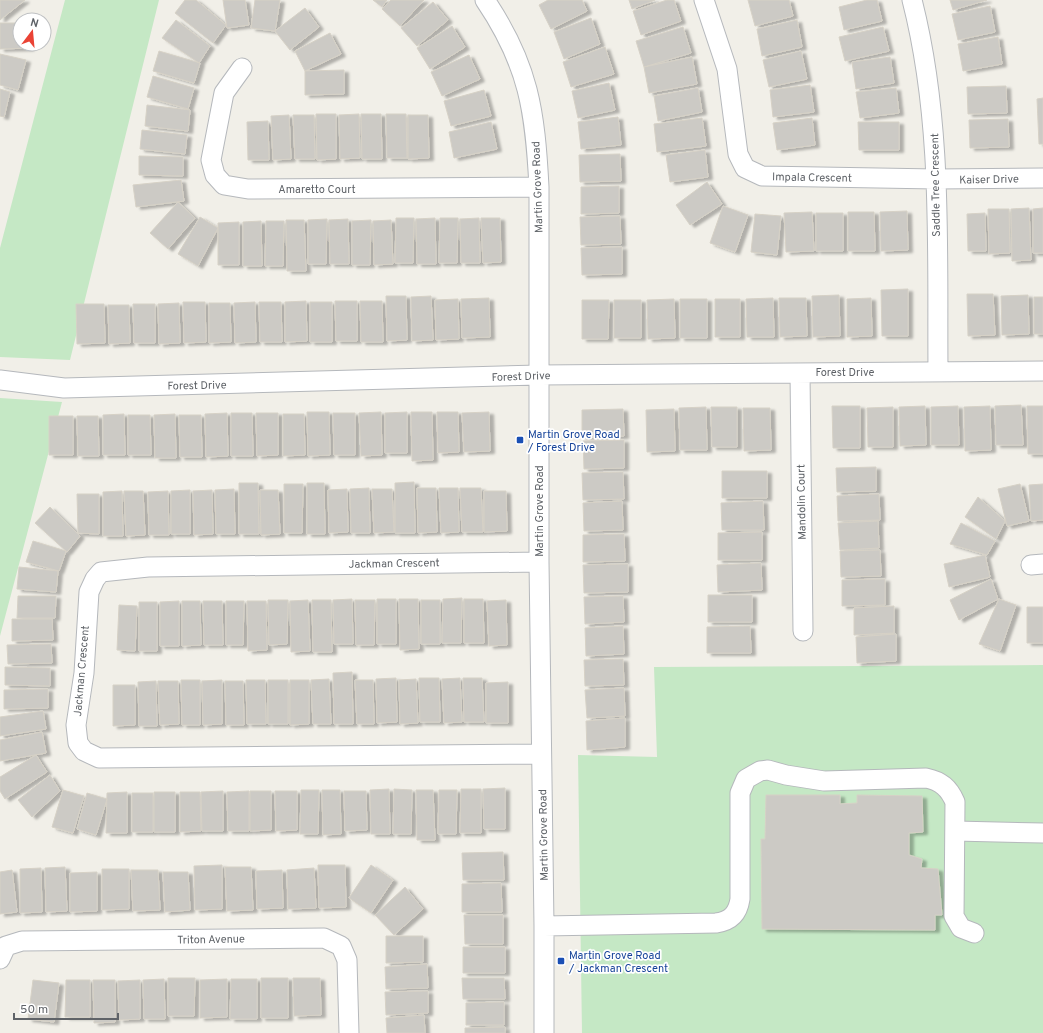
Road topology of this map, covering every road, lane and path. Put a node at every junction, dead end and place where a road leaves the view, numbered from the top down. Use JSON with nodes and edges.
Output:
{"nodes":[{"id":1,"x":485,"y":0,"type":"edge"},
{"id":2,"x":704,"y":0,"type":"edge"},
{"id":3,"x":912,"y":0,"type":"edge"},
{"id":4,"x":242,"y":68,"type":"dead end"},
{"id":5,"x":1043,"y":178,"type":"edge"},
{"id":6,"x":936,"y":179,"type":"junction"},
{"id":7,"x":539,"y":188,"type":"junction"},
{"id":8,"x":1043,"y":371,"type":"edge"},
{"id":9,"x":938,"y":372,"type":"junction"},
{"id":10,"x":800,"y":373,"type":"junction"},
{"id":11,"x":540,"y":375,"type":"junction"},
{"id":12,"x":0,"y":380,"type":"edge"},
{"id":13,"x":539,"y":562,"type":"junction"},
{"id":14,"x":803,"y":631,"type":"dead end"},
{"id":15,"x":541,"y":754,"type":"junction"},
{"id":16,"x":955,"y":831,"type":"junction"},
{"id":17,"x":1043,"y":833,"type":"edge"},
{"id":18,"x":544,"y":926,"type":"junction"},
{"id":19,"x":974,"y":933,"type":"dead end"},
{"id":20,"x":0,"y":960,"type":"edge"},
{"id":21,"x":349,"y":1033,"type":"edge"},
{"id":22,"x":544,"y":1033,"type":"edge"}],
"edges":[{"from":1,"to":7,"type":"street","name":"Martin Grove Road"},
{"from":2,"to":6,"type":"street","name":"Impala Crescent"},
{"from":3,"to":6,"type":"street","name":"Saddle Tree Crescent"},
{"from":4,"to":7,"type":"street","name":"Amaretto Court"},
{"from":5,"to":6,"type":"street","name":"Kaiser Drive"},
{"from":6,"to":9,"type":"street","name":"Saddle Tree Crescent"},
{"from":7,"to":11,"type":"street","name":"Martin Grove Road"},
{"from":8,"to":9,"type":"street","name":"Forest Drive"},
{"from":9,"to":10,"type":"street","name":"Forest Drive"},
{"from":10,"to":11,"type":"street","name":"Forest Drive"},
{"from":10,"to":14,"type":"street","name":"Mandolin Court"},
{"from":11,"to":12,"type":"street","name":"Forest Drive"},
{"from":11,"to":13,"type":"street","name":"Martin Grove Road"},
{"from":13,"to":15,"type":"street","name":"Martin Grove Road"},
{"from":13,"to":15,"type":"street","name":"Jackman Crescent"},
{"from":15,"to":18,"type":"street","name":"Martin Grove Road"},
{"from":16,"to":17,"type":"street"},
{"from":16,"to":18,"type":"street"},
{"from":16,"to":19,"type":"street"},
{"from":18,"to":22,"type":"street","name":"Martin Grove Road"},
{"from":20,"to":21,"type":"street","name":"Triton Avenue"}]}
